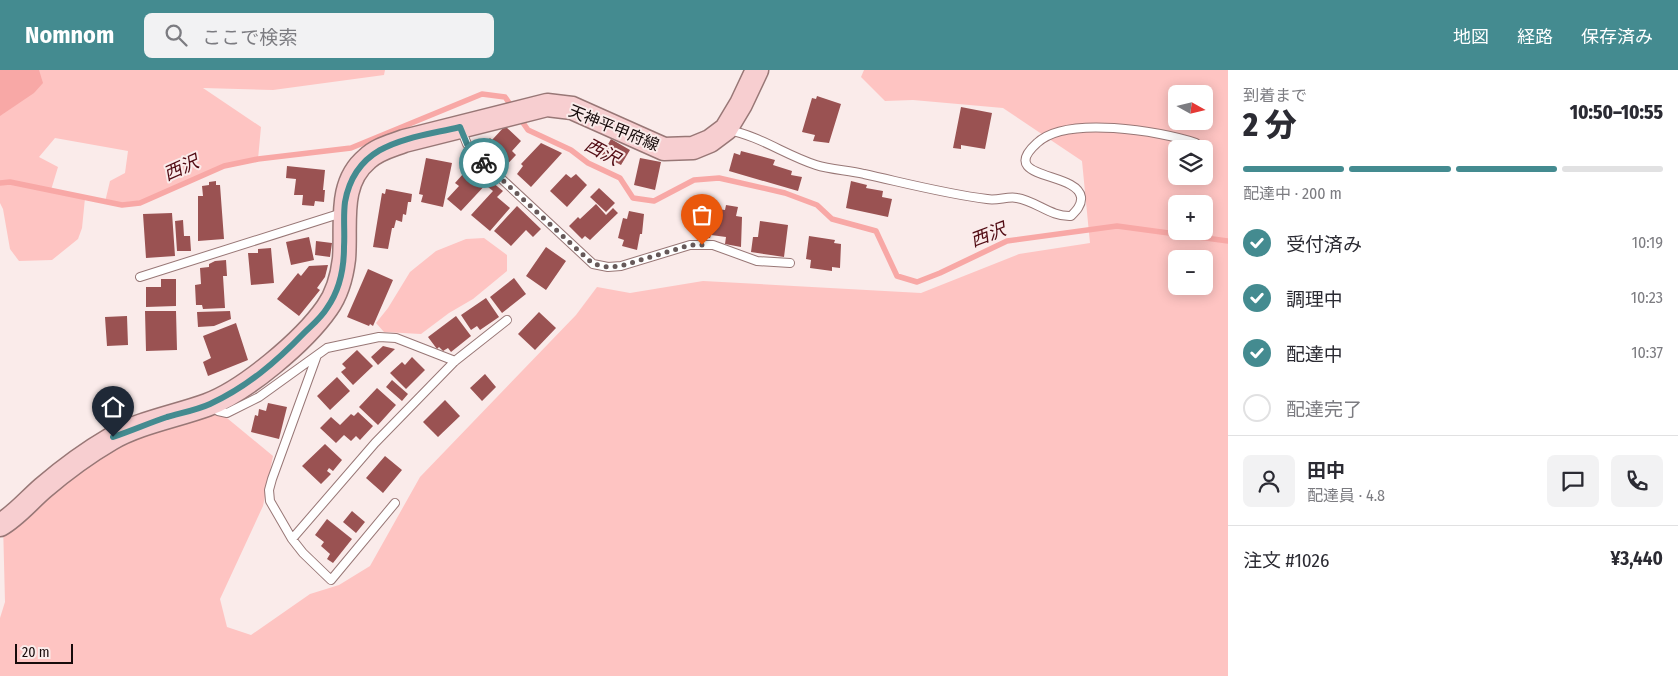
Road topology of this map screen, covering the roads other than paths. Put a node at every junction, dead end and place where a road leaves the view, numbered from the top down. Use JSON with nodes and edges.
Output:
{"nodes":[{"id":1,"x":757,"y":70,"type":"edge"},
{"id":2,"x":460,"y":127,"type":"junction"},
{"id":3,"x":726,"y":129,"type":"junction"},
{"id":4,"x":1188,"y":140,"type":"edge"},
{"id":5,"x":344,"y":212,"type":"junction"},
{"id":6,"x":790,"y":263,"type":"dead end"},
{"id":7,"x":140,"y":277,"type":"dead end"},
{"id":8,"x":508,"y":320,"type":"dead end"},
{"id":9,"x":316,"y":358,"type":"junction"},
{"id":10,"x":455,"y":361,"type":"junction"},
{"id":11,"x":210,"y":404,"type":"junction"},
{"id":12,"x":394,"y":503,"type":"dead end"},
{"id":13,"x":0,"y":525,"type":"edge"},
{"id":14,"x":292,"y":539,"type":"junction"}],
"edges":[{"from":1,"to":3,"type":"main road","name":"天神平甲府線"},
{"from":2,"to":3,"type":"main road","name":"天神平甲府線"},
{"from":2,"to":5,"type":"main road","name":"天神平甲府線"},
{"from":2,"to":6,"type":"lane"},
{"from":3,"to":4,"type":"lane"},
{"from":5,"to":7,"type":"lane"},
{"from":5,"to":11,"type":"main road","name":"天神平甲府線"},
{"from":8,"to":10,"type":"lane"},
{"from":9,"to":10,"type":"lane"},
{"from":9,"to":11,"type":"lane"},
{"from":9,"to":14,"type":"lane"},
{"from":10,"to":14,"type":"lane"},
{"from":11,"to":13,"type":"main road","name":"天神平甲府線"},
{"from":12,"to":14,"type":"lane"}]}
